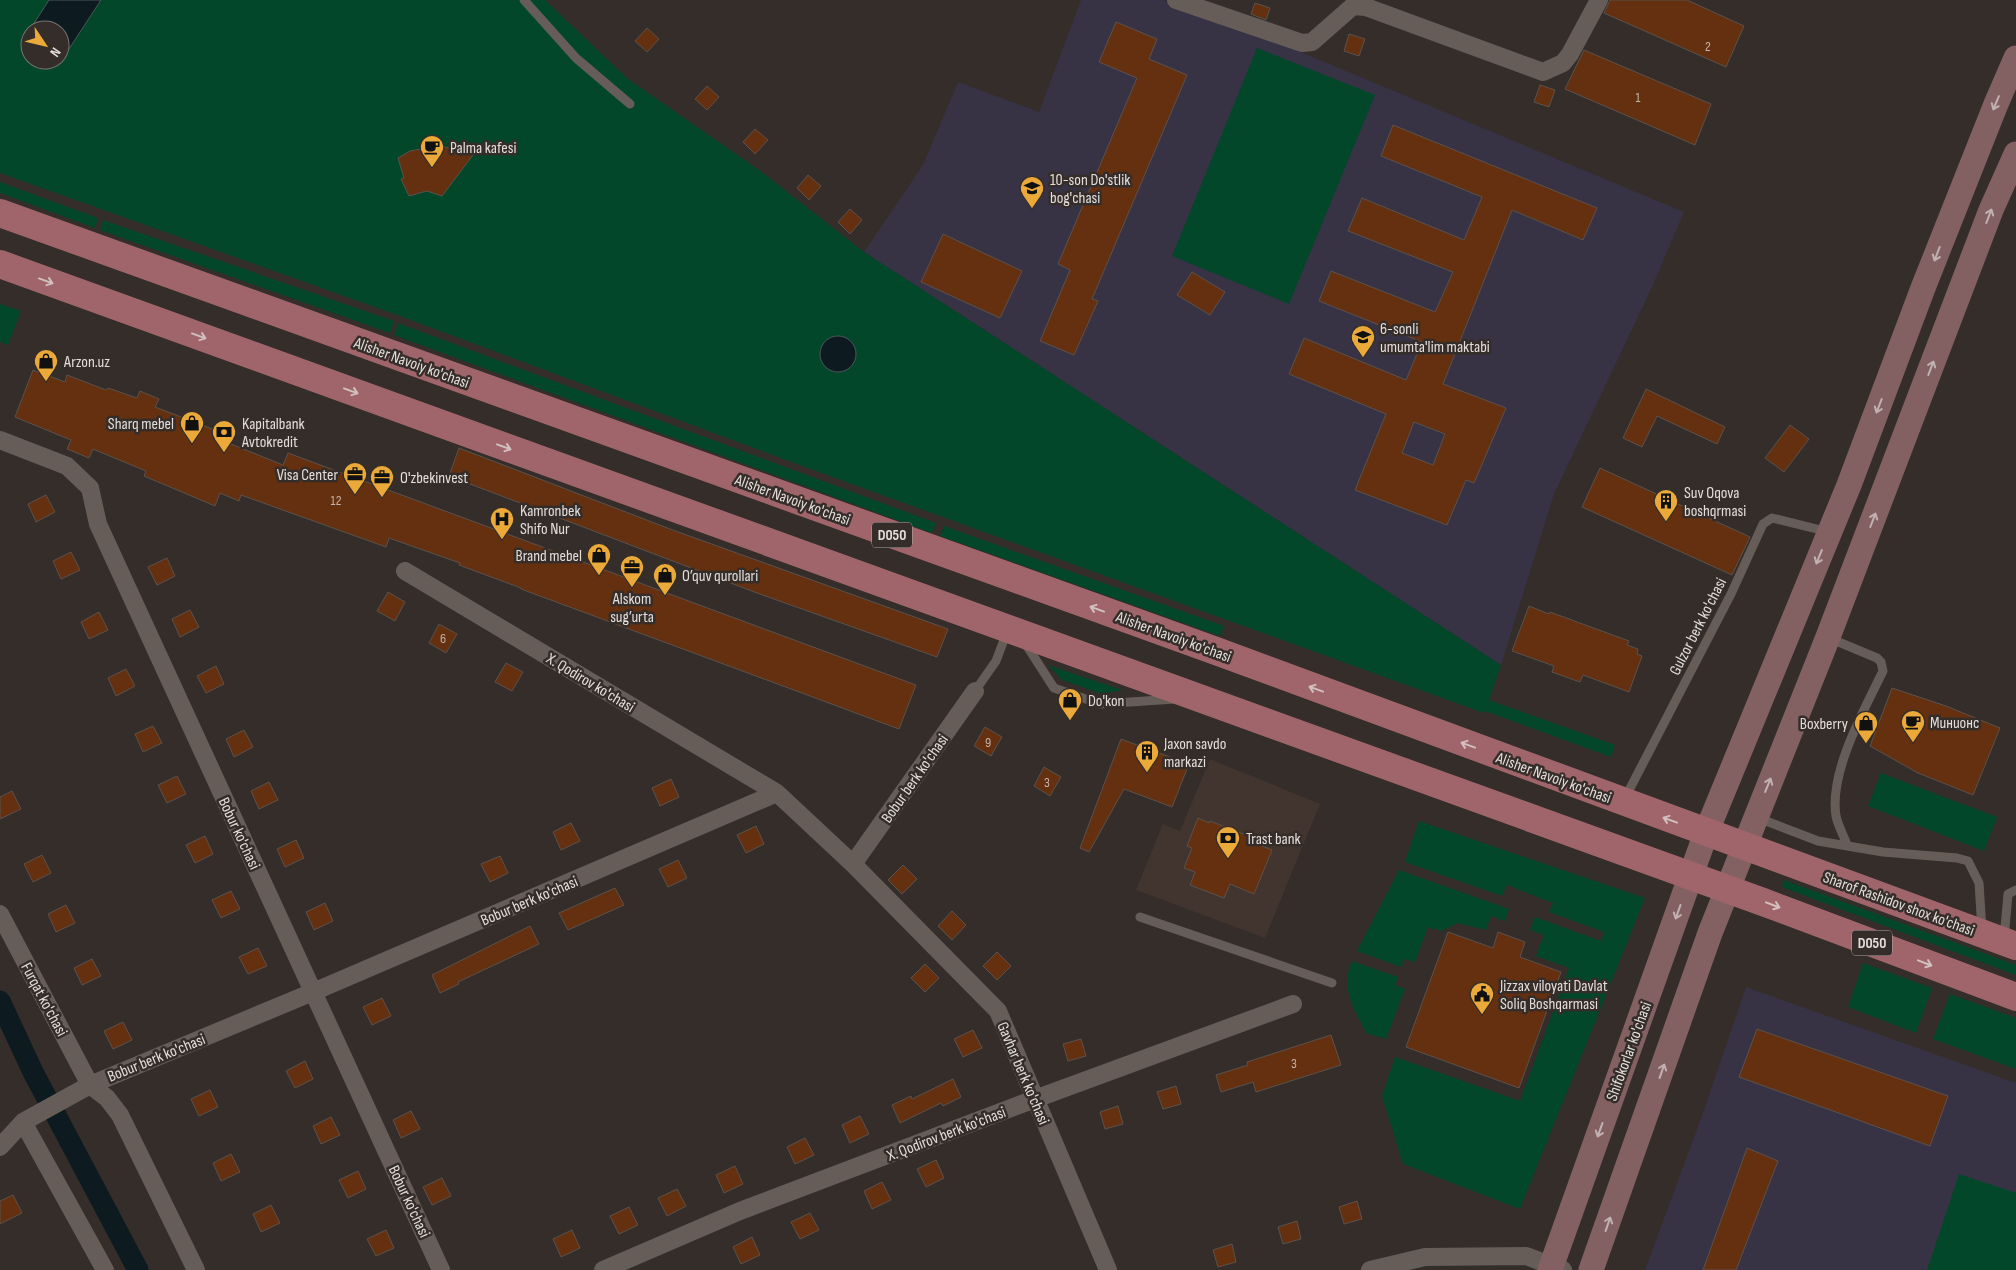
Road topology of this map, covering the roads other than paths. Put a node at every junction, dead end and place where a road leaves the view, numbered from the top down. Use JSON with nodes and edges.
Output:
{"nodes":[{"id":1,"x":524,"y":0,"type":"edge"},
{"id":2,"x":1176,"y":0,"type":"edge"},
{"id":3,"x":1599,"y":0,"type":"edge"},
{"id":4,"x":2016,"y":58,"type":"edge"},
{"id":5,"x":630,"y":104,"type":"dead end"},
{"id":6,"x":2016,"y":154,"type":"edge"},
{"id":7,"x":0,"y":213,"type":"edge"},
{"id":8,"x":0,"y":264,"type":"edge"},
{"id":9,"x":0,"y":440,"type":"edge"},
{"id":10,"x":1830,"y":532,"type":"junction"},
{"id":11,"x":406,"y":571,"type":"dead end"},
{"id":12,"x":1013,"y":632,"type":"junction"},
{"id":13,"x":1828,"y":637,"type":"junction"},
{"id":14,"x":975,"y":691,"type":"joint"},
{"id":15,"x":1197,"y":698,"type":"junction"},
{"id":16,"x":777,"y":793,"type":"junction"},
{"id":17,"x":1623,"y":802,"type":"junction"},
{"id":18,"x":1755,"y":817,"type":"junction"},
{"id":19,"x":1706,"y":833,"type":"junction"},
{"id":20,"x":1847,"y":845,"type":"junction"},
{"id":21,"x":1744,"y":846,"type":"junction"},
{"id":22,"x":1782,"y":859,"type":"joint"},
{"id":23,"x":853,"y":864,"type":"junction"},
{"id":24,"x":1690,"y":877,"type":"junction"},
{"id":25,"x":1727,"y":889,"type":"junction"},
{"id":26,"x":2016,"y":890,"type":"edge"},
{"id":27,"x":0,"y":914,"type":"edge"},
{"id":28,"x":1140,"y":917,"type":"dead end"},
{"id":29,"x":2000,"y":940,"type":"edge"},
{"id":30,"x":1332,"y":982,"type":"dead end"},
{"id":31,"x":313,"y":992,"type":"junction"},
{"id":32,"x":2016,"y":997,"type":"edge"},
{"id":33,"x":1293,"y":1004,"type":"dead end"},
{"id":34,"x":90,"y":1085,"type":"junction"},
{"id":35,"x":1035,"y":1099,"type":"junction"},
{"id":36,"x":22,"y":1122,"type":"junction"},
{"id":37,"x":0,"y":1146,"type":"edge"},
{"id":38,"x":1554,"y":1269,"type":"edge"},
{"id":39,"x":105,"y":1270,"type":"edge"},
{"id":40,"x":196,"y":1270,"type":"edge"},
{"id":41,"x":442,"y":1270,"type":"edge"},
{"id":42,"x":603,"y":1270,"type":"edge"},
{"id":43,"x":1108,"y":1270,"type":"edge"},
{"id":44,"x":1370,"y":1270,"type":"edge"},
{"id":45,"x":1591,"y":1270,"type":"edge"}],
"edges":[{"from":1,"to":5,"type":"lane"},
{"from":2,"to":3,"type":"street"},
{"from":4,"to":10,"type":"main road","name":"Shifokorlar ko'chasi","one_way":true},
{"from":13,"to":6,"type":"main road","one_way":true},
{"from":17,"to":7,"type":"main road","name":"Alisher Navoiy ko'chasi","number":"D050","one_way":true},
{"from":8,"to":12,"type":"main road","number":"D050","one_way":true},
{"from":9,"to":31,"type":"street","name":"Bobur ko'chasi"},
{"from":10,"to":17,"type":"lane","name":"Gulzor berk ko'chasi"},
{"from":10,"to":19,"type":"main road","name":"Shifokorlar ko'chasi","one_way":true},
{"from":11,"to":16,"type":"street","name":"X. Qodirov ko'chasi"},
{"from":12,"to":14,"type":"lane"},
{"from":12,"to":15,"type":"main road","number":"D050"},
{"from":12,"to":15,"type":"lane"},
{"from":18,"to":13,"type":"main road","one_way":true},
{"from":13,"to":20,"type":"lane"},
{"from":14,"to":23,"type":"street","name":"Bobur berk ko'chasi"},
{"from":15,"to":24,"type":"main road","number":"D050"},
{"from":16,"to":23,"type":"street"},
{"from":16,"to":31,"type":"street","name":"Bobur berk ko'chasi"},
{"from":19,"to":17,"type":"main road","name":"Alisher Navoiy ko'chasi","number":"D050","one_way":true},
{"from":18,"to":20,"type":"lane"},
{"from":18,"to":21,"type":"main road"},
{"from":19,"to":21,"type":"main road","name":"Alisher Navoiy ko'chasi","number":"D050"},
{"from":19,"to":24,"type":"main road","name":"Shifokorlar ko'chasi"},
{"from":20,"to":29,"type":"lane"},
{"from":21,"to":22,"type":"main road","name":"Alisher Navoiy ko'chasi","number":"D050"},
{"from":21,"to":25,"type":"main road"},
{"from":22,"to":29,"type":"main road","name":"Sharof Rashidov shox ko'chasi","number":"D050"},
{"from":23,"to":35,"type":"street","name":"Gavhar berk ko'chasi"},
{"from":24,"to":25,"type":"main road","number":"D050"},
{"from":24,"to":38,"type":"main road","name":"Shifokorlar ko'chasi","one_way":true},
{"from":25,"to":32,"type":"main road","number":"D050","one_way":true},
{"from":45,"to":25,"type":"main road","one_way":true},
{"from":26,"to":29,"type":"lane"},
{"from":27,"to":34,"type":"street","name":"Furqat ko'chasi"},
{"from":28,"to":30,"type":"lane"},
{"from":31,"to":34,"type":"street","name":"Bobur berk ko'chasi"},
{"from":31,"to":41,"type":"street","name":"Bobur ko'chasi"},
{"from":33,"to":35,"type":"street","name":"X. Qodirov berk ko'chasi"},
{"from":34,"to":36,"type":"street","name":"Bobur berk ko'chasi"},
{"from":34,"to":40,"type":"street"},
{"from":35,"to":42,"type":"street","name":"X. Qodirov berk ko'chasi"},
{"from":35,"to":43,"type":"street","name":"Gavhar berk ko'chasi"},
{"from":36,"to":37,"type":"street","name":"Bobur berk ko'chasi"},
{"from":36,"to":39,"type":"street"},
{"from":38,"to":44,"type":"street"}]}
